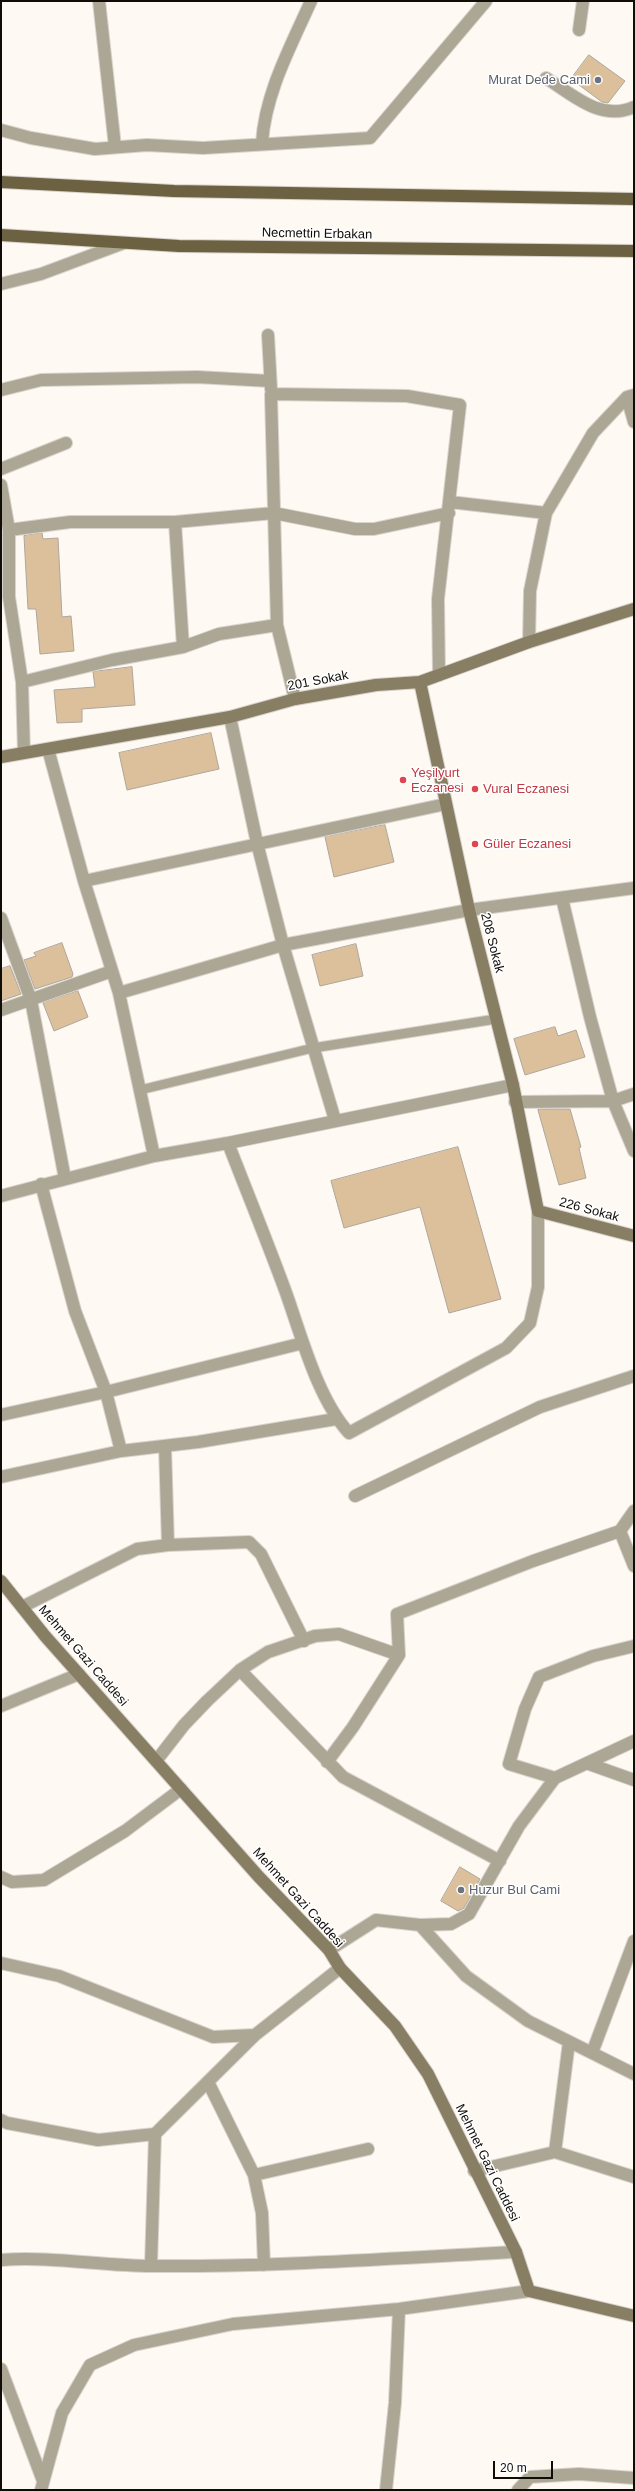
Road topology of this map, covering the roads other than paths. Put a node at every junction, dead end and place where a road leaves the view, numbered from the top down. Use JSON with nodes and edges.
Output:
{"nodes":[{"id":1,"x":99,"y":1,"type":"edge"},
{"id":2,"x":311,"y":1,"type":"edge"},
{"id":3,"x":486,"y":1,"type":"edge"},
{"id":4,"x":583,"y":1,"type":"edge"},
{"id":5,"x":580,"y":30,"type":"dead end"},
{"id":6,"x":546,"y":78,"type":"dead end"},
{"id":7,"x":634,"y":107,"type":"edge"},
{"id":8,"x":1,"y":130,"type":"edge"},
{"id":9,"x":262,"y":143,"type":"junction"},
{"id":10,"x":115,"y":147,"type":"junction"},
{"id":11,"x":1,"y":182,"type":"edge"},
{"id":12,"x":634,"y":199,"type":"edge"},
{"id":13,"x":1,"y":235,"type":"edge"},
{"id":14,"x":124,"y":243,"type":"junction"},
{"id":15,"x":634,"y":251,"type":"edge"},
{"id":16,"x":1,"y":284,"type":"edge"},
{"id":17,"x":268,"y":335,"type":"dead end"},
{"id":18,"x":270,"y":381,"type":"junction"},
{"id":19,"x":1,"y":390,"type":"edge"},
{"id":20,"x":271,"y":394,"type":"junction"},
{"id":21,"x":631,"y":396,"type":"edge"},
{"id":22,"x":634,"y":422,"type":"edge"},
{"id":23,"x":66,"y":443,"type":"dead end"},
{"id":24,"x":1,"y":469,"type":"edge"},
{"id":25,"x":1,"y":485,"type":"edge"},
{"id":26,"x":450,"y":507,"type":"junction"},
{"id":27,"x":546,"y":513,"type":"junction"},
{"id":28,"x":274,"y":514,"type":"junction"},
{"id":29,"x":176,"y":522,"type":"junction"},
{"id":30,"x":9,"y":530,"type":"junction"},
{"id":31,"x":5,"y":597,"type":"edge"},
{"id":32,"x":634,"y":609,"type":"edge"},
{"id":33,"x":277,"y":625,"type":"junction"},
{"id":34,"x":529,"y":642,"type":"junction"},
{"id":35,"x":184,"y":647,"type":"junction"},
{"id":36,"x":439,"y":675,"type":"junction"},
{"id":37,"x":22,"y":682,"type":"junction"},
{"id":38,"x":420,"y":682,"type":"junction"},
{"id":39,"x":295,"y":699,"type":"junction"},
{"id":40,"x":230,"y":717,"type":"junction"},
{"id":41,"x":48,"y":749,"type":"junction"},
{"id":42,"x":24,"y":753,"type":"junction"},
{"id":43,"x":1,"y":757,"type":"edge"},
{"id":44,"x":446,"y":804,"type":"junction"},
{"id":45,"x":257,"y":843,"type":"junction"},
{"id":46,"x":84,"y":880,"type":"junction"},
{"id":47,"x":634,"y":888,"type":"edge"},
{"id":48,"x":562,"y":898,"type":"junction"},
{"id":49,"x":470,"y":910,"type":"junction"},
{"id":50,"x":1,"y":918,"type":"edge"},
{"id":51,"x":283,"y":945,"type":"junction"},
{"id":52,"x":112,"y":971,"type":"junction"},
{"id":53,"x":119,"y":993,"type":"junction"},
{"id":54,"x":31,"y":1000,"type":"junction"},
{"id":55,"x":1,"y":1010,"type":"edge"},
{"id":56,"x":496,"y":1019,"type":"junction"},
{"id":57,"x":313,"y":1048,"type":"junction"},
{"id":58,"x":513,"y":1086,"type":"junction"},
{"id":59,"x":140,"y":1090,"type":"junction"},
{"id":60,"x":634,"y":1094,"type":"edge"},
{"id":61,"x":614,"y":1101,"type":"junction"},
{"id":62,"x":515,"y":1102,"type":"junction"},
{"id":63,"x":335,"y":1120,"type":"junction"},
{"id":64,"x":228,"y":1143,"type":"junction"},
{"id":65,"x":634,"y":1151,"type":"edge"},
{"id":66,"x":154,"y":1156,"type":"junction"},
{"id":67,"x":65,"y":1179,"type":"junction"},
{"id":68,"x":41,"y":1184,"type":"junction"},
{"id":69,"x":1,"y":1196,"type":"edge"},
{"id":70,"x":538,"y":1211,"type":"junction"},
{"id":71,"x":634,"y":1236,"type":"edge"},
{"id":72,"x":303,"y":1343,"type":"junction"},
{"id":73,"x":634,"y":1376,"type":"edge"},
{"id":74,"x":106,"y":1392,"type":"junction"},
{"id":75,"x":1,"y":1415,"type":"edge"},
{"id":76,"x":336,"y":1419,"type":"junction"},
{"id":77,"x":165,"y":1446,"type":"junction"},
{"id":78,"x":121,"y":1451,"type":"junction"},
{"id":79,"x":1,"y":1477,"type":"edge"},
{"id":80,"x":355,"y":1496,"type":"dead end"},
{"id":81,"x":634,"y":1510,"type":"edge"},
{"id":82,"x":620,"y":1531,"type":"junction"},
{"id":83,"x":168,"y":1545,"type":"junction"},
{"id":84,"x":634,"y":1566,"type":"edge"},
{"id":85,"x":1,"y":1581,"type":"edge"},
{"id":86,"x":22,"y":1607,"type":"junction"},
{"id":87,"x":304,"y":1640,"type":"junction"},
{"id":88,"x":634,"y":1646,"type":"edge"},
{"id":89,"x":399,"y":1655,"type":"junction"},
{"id":90,"x":240,"y":1670,"type":"junction"},
{"id":91,"x":79,"y":1674,"type":"junction"},
{"id":92,"x":1,"y":1706,"type":"edge"},
{"id":93,"x":634,"y":1741,"type":"edge"},
{"id":94,"x":156,"y":1761,"type":"junction"},
{"id":95,"x":327,"y":1762,"type":"junction"},
{"id":96,"x":589,"y":1764,"type":"junction"},
{"id":97,"x":555,"y":1778,"type":"junction"},
{"id":98,"x":634,"y":1780,"type":"edge"},
{"id":99,"x":181,"y":1789,"type":"junction"},
{"id":100,"x":500,"y":1861,"type":"junction"},
{"id":101,"x":1,"y":1877,"type":"edge"},
{"id":102,"x":420,"y":1925,"type":"junction"},
{"id":103,"x":634,"y":1941,"type":"edge"},
{"id":104,"x":329,"y":1950,"type":"junction"},
{"id":105,"x":1,"y":1963,"type":"edge"},
{"id":106,"x":340,"y":1968,"type":"junction"},
{"id":107,"x":255,"y":2035,"type":"junction"},
{"id":108,"x":569,"y":2042,"type":"junction"},
{"id":109,"x":592,"y":2053,"type":"junction"},
{"id":110,"x":634,"y":2074,"type":"edge"},
{"id":111,"x":208,"y":2082,"type":"junction"},
{"id":112,"x":3,"y":2124,"type":"edge"},
{"id":113,"x":155,"y":2134,"type":"junction"},
{"id":114,"x":368,"y":2149,"type":"dead end"},
{"id":115,"x":555,"y":2152,"type":"junction"},
{"id":116,"x":474,"y":2171,"type":"junction"},
{"id":117,"x":254,"y":2175,"type":"junction"},
{"id":118,"x":634,"y":2177,"type":"edge"},
{"id":119,"x":516,"y":2252,"type":"junction"},
{"id":120,"x":1,"y":2260,"type":"edge"},
{"id":121,"x":264,"y":2265,"type":"junction"},
{"id":122,"x":150,"y":2266,"type":"junction"},
{"id":123,"x":529,"y":2291,"type":"junction"},
{"id":124,"x":399,"y":2309,"type":"junction"},
{"id":125,"x":634,"y":2316,"type":"edge"},
{"id":126,"x":1,"y":2369,"type":"edge"},
{"id":127,"x":634,"y":2478,"type":"edge"},
{"id":128,"x":42,"y":2486,"type":"edge"},
{"id":129,"x":386,"y":2490,"type":"edge"},
{"id":130,"x":518,"y":2490,"type":"edge"}],
"edges":[{"from":1,"to":10,"type":"street"},
{"from":2,"to":9,"type":"street"},
{"from":3,"to":9,"type":"street"},
{"from":4,"to":5,"type":"street"},
{"from":6,"to":7,"type":"street"},
{"from":8,"to":10,"type":"street"},
{"from":9,"to":10,"type":"street"},
{"from":11,"to":12,"type":"main road"},
{"from":13,"to":14,"type":"main road","name":"Necmettin Erbakan"},
{"from":14,"to":15,"type":"main road","name":"Necmettin Erbakan"},
{"from":14,"to":16,"type":"street"},
{"from":17,"to":18,"type":"street"},
{"from":18,"to":19,"type":"street"},
{"from":18,"to":20,"type":"street"},
{"from":20,"to":26,"type":"street"},
{"from":20,"to":28,"type":"street"},
{"from":21,"to":22,"type":"street"},
{"from":21,"to":27,"type":"street"},
{"from":23,"to":24,"type":"street"},
{"from":25,"to":30,"type":"street"},
{"from":26,"to":27,"type":"street"},
{"from":26,"to":28,"type":"street"},
{"from":26,"to":36,"type":"street"},
{"from":27,"to":34,"type":"street"},
{"from":28,"to":29,"type":"street"},
{"from":28,"to":33,"type":"street"},
{"from":29,"to":30,"type":"street"},
{"from":29,"to":35,"type":"street"},
{"from":30,"to":31,"type":"street"},
{"from":31,"to":37,"type":"street"},
{"from":32,"to":34,"type":"street","name":"201 Sokak"},
{"from":33,"to":35,"type":"street"},
{"from":33,"to":39,"type":"street"},
{"from":34,"to":36,"type":"street","name":"201 Sokak"},
{"from":35,"to":37,"type":"street"},
{"from":36,"to":38,"type":"street","name":"201 Sokak"},
{"from":37,"to":42,"type":"street"},
{"from":38,"to":39,"type":"street","name":"201 Sokak"},
{"from":38,"to":44,"type":"street","name":"208 Sokak"},
{"from":39,"to":40,"type":"street","name":"201 Sokak"},
{"from":40,"to":41,"type":"street","name":"201 Sokak"},
{"from":40,"to":45,"type":"street"},
{"from":41,"to":42,"type":"street","name":"201 Sokak"},
{"from":41,"to":46,"type":"street"},
{"from":42,"to":43,"type":"street","name":"201 Sokak"},
{"from":44,"to":45,"type":"street"},
{"from":44,"to":49,"type":"street","name":"208 Sokak"},
{"from":45,"to":46,"type":"street"},
{"from":45,"to":51,"type":"street"},
{"from":46,"to":52,"type":"street"},
{"from":47,"to":48,"type":"street"},
{"from":48,"to":49,"type":"street"},
{"from":48,"to":61,"type":"street"},
{"from":49,"to":51,"type":"street"},
{"from":49,"to":56,"type":"street","name":"208 Sokak"},
{"from":50,"to":54,"type":"street"},
{"from":51,"to":53,"type":"street"},
{"from":51,"to":57,"type":"street"},
{"from":52,"to":53,"type":"street"},
{"from":52,"to":54,"type":"street"},
{"from":53,"to":59,"type":"street"},
{"from":54,"to":55,"type":"street"},
{"from":54,"to":67,"type":"street"},
{"from":56,"to":57,"type":"lane"},
{"from":56,"to":58,"type":"street","name":"208 Sokak"},
{"from":57,"to":59,"type":"lane"},
{"from":57,"to":63,"type":"street"},
{"from":58,"to":62,"type":"street","name":"208 Sokak"},
{"from":58,"to":63,"type":"street"},
{"from":59,"to":66,"type":"street"},
{"from":60,"to":61,"type":"street"},
{"from":61,"to":62,"type":"street"},
{"from":61,"to":65,"type":"street"},
{"from":62,"to":70,"type":"street","name":"208 Sokak"},
{"from":63,"to":64,"type":"street"},
{"from":64,"to":66,"type":"street"},
{"from":64,"to":72,"type":"street"},
{"from":66,"to":67,"type":"street"},
{"from":67,"to":68,"type":"street"},
{"from":68,"to":69,"type":"street"},
{"from":68,"to":74,"type":"street"},
{"from":70,"to":71,"type":"street","name":"226 Sokak"},
{"from":70,"to":76,"type":"street"},
{"from":72,"to":74,"type":"street"},
{"from":72,"to":76,"type":"street"},
{"from":73,"to":80,"type":"street"},
{"from":74,"to":75,"type":"street"},
{"from":74,"to":78,"type":"street"},
{"from":76,"to":77,"type":"street"},
{"from":77,"to":78,"type":"street"},
{"from":77,"to":83,"type":"street"},
{"from":78,"to":79,"type":"street"},
{"from":81,"to":82,"type":"street"},
{"from":82,"to":84,"type":"street"},
{"from":82,"to":89,"type":"street"},
{"from":83,"to":86,"type":"street"},
{"from":83,"to":87,"type":"street"},
{"from":85,"to":86,"type":"street","name":"Mehmet Gazi Caddesi"},
{"from":86,"to":91,"type":"street","name":"Mehmet Gazi Caddesi"},
{"from":87,"to":89,"type":"street"},
{"from":87,"to":90,"type":"street"},
{"from":88,"to":97,"type":"street"},
{"from":89,"to":95,"type":"street"},
{"from":90,"to":94,"type":"street"},
{"from":90,"to":95,"type":"street"},
{"from":91,"to":92,"type":"street"},
{"from":91,"to":94,"type":"street","name":"Mehmet Gazi Caddesi"},
{"from":93,"to":96,"type":"street"},
{"from":94,"to":99,"type":"street","name":"Mehmet Gazi Caddesi"},
{"from":95,"to":100,"type":"street"},
{"from":96,"to":97,"type":"street"},
{"from":96,"to":98,"type":"street"},
{"from":97,"to":100,"type":"street"},
{"from":99,"to":101,"type":"street"},
{"from":99,"to":104,"type":"street","name":"Mehmet Gazi Caddesi"},
{"from":100,"to":102,"type":"street"},
{"from":102,"to":104,"type":"street"},
{"from":102,"to":108,"type":"street"},
{"from":103,"to":109,"type":"street"},
{"from":104,"to":106,"type":"street","name":"Mehmet Gazi Caddesi"},
{"from":105,"to":107,"type":"street"},
{"from":106,"to":107,"type":"street"},
{"from":106,"to":116,"type":"street","name":"Mehmet Gazi Caddesi"},
{"from":107,"to":111,"type":"street"},
{"from":108,"to":109,"type":"street"},
{"from":108,"to":115,"type":"street"},
{"from":109,"to":110,"type":"street"},
{"from":111,"to":113,"type":"street"},
{"from":111,"to":117,"type":"street"},
{"from":112,"to":113,"type":"street"},
{"from":113,"to":122,"type":"street"},
{"from":114,"to":117,"type":"street"},
{"from":115,"to":116,"type":"street"},
{"from":115,"to":118,"type":"street"},
{"from":116,"to":119,"type":"street","name":"Mehmet Gazi Caddesi"},
{"from":117,"to":121,"type":"street"},
{"from":119,"to":121,"type":"street"},
{"from":119,"to":123,"type":"street","name":"Mehmet Gazi Caddesi"},
{"from":120,"to":122,"type":"street"},
{"from":121,"to":122,"type":"street"},
{"from":123,"to":124,"type":"street"},
{"from":123,"to":125,"type":"street"},
{"from":124,"to":128,"type":"street"},
{"from":124,"to":129,"type":"street"},
{"from":126,"to":128,"type":"street"},
{"from":127,"to":130,"type":"street"}]}
